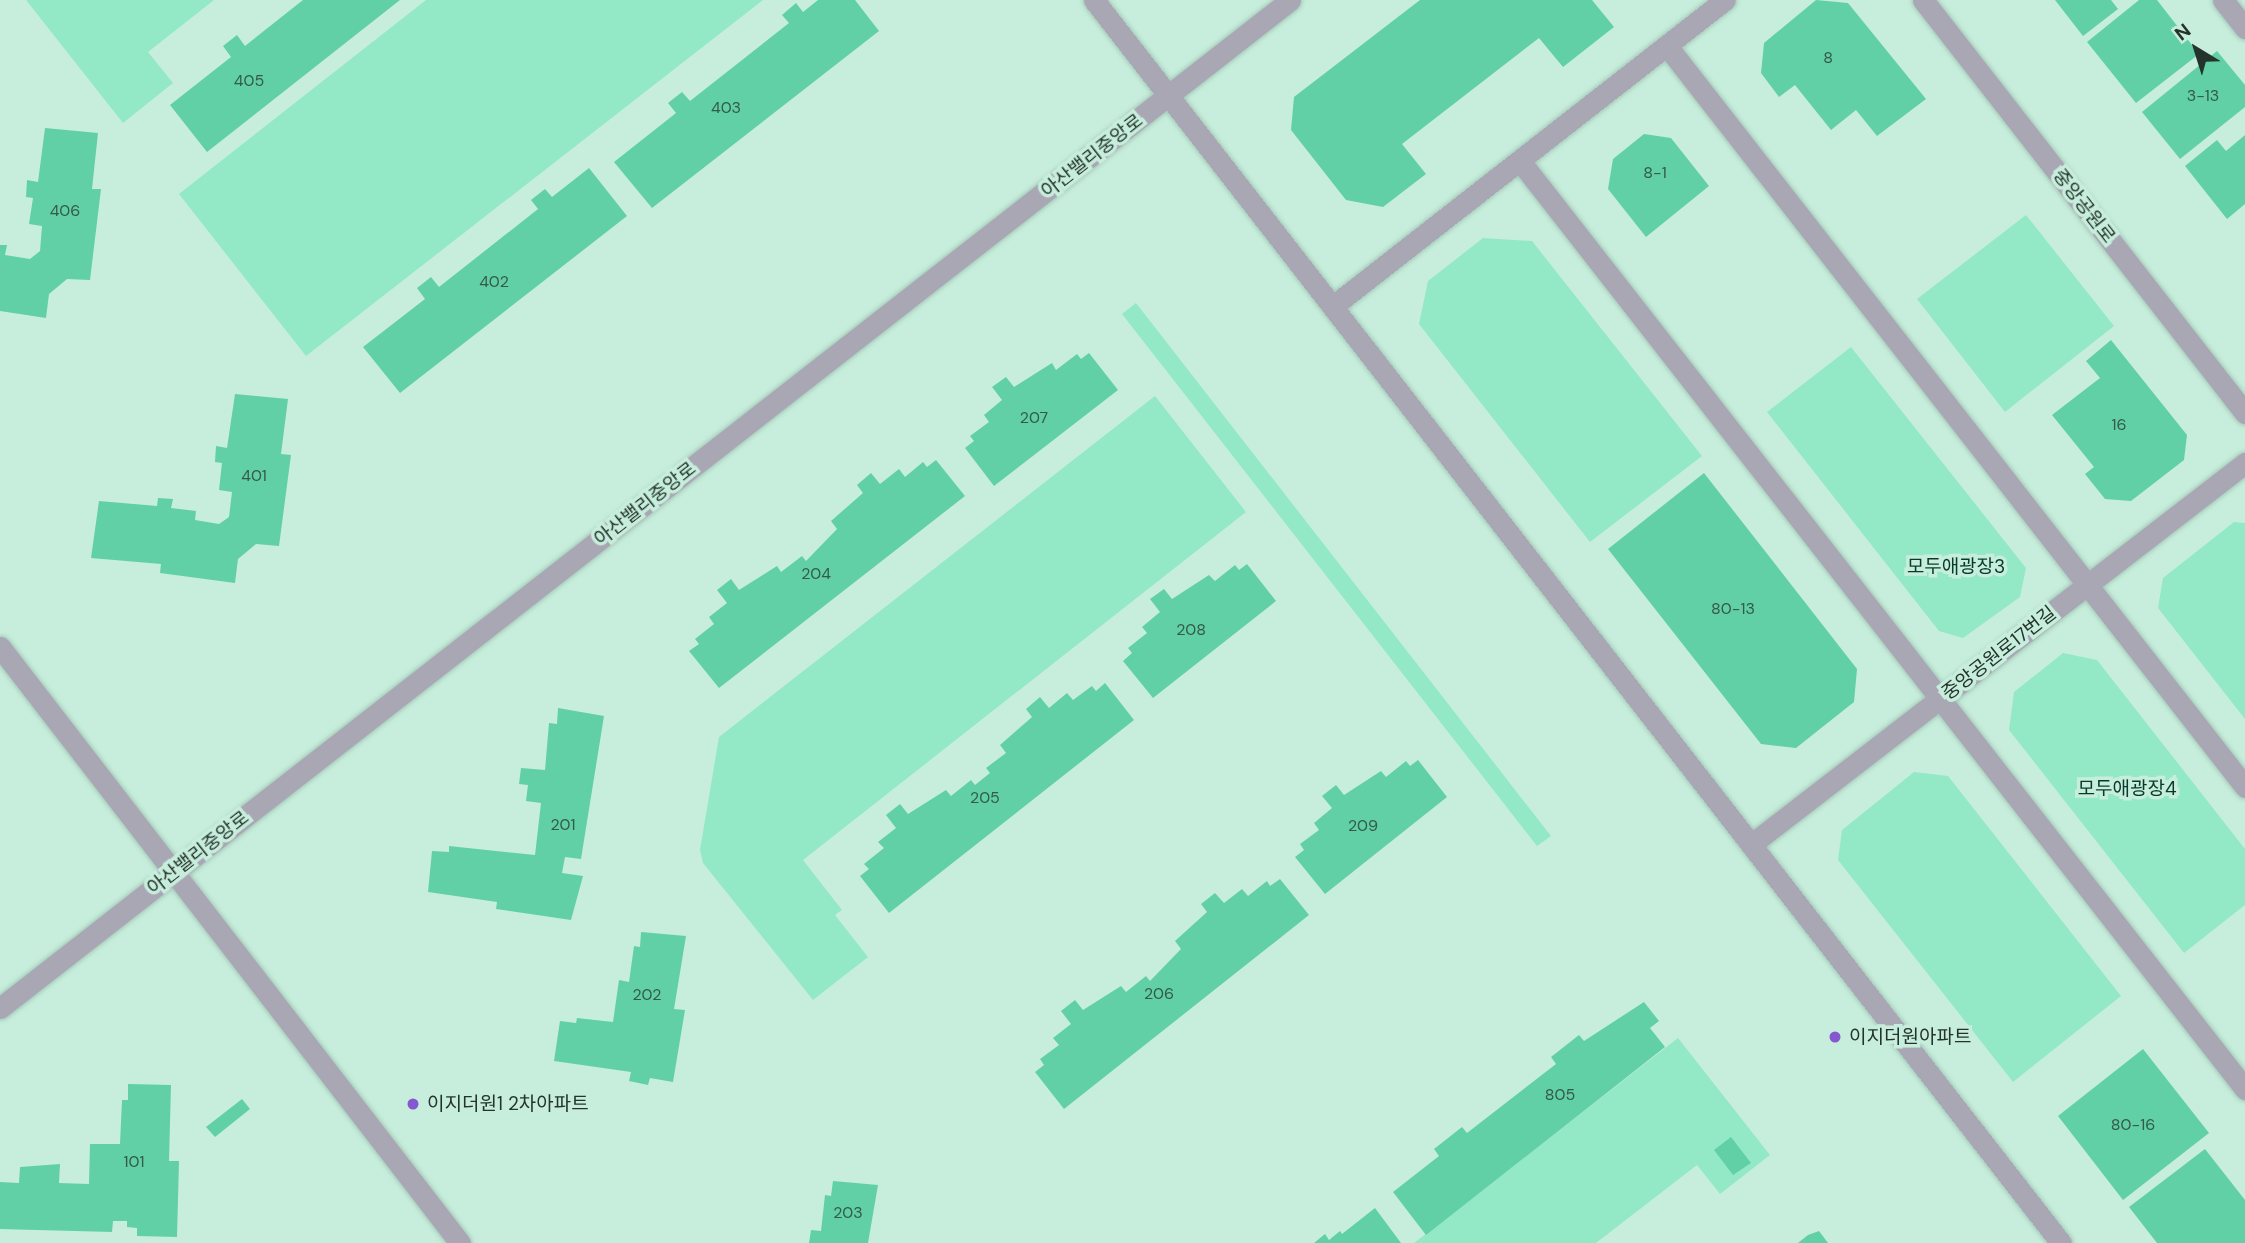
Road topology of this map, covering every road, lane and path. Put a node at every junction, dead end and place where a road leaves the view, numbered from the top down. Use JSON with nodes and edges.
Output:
{"nodes":[{"id":1,"x":1094,"y":0,"type":"edge"},
{"id":2,"x":1290,"y":0,"type":"edge"},
{"id":3,"x":1725,"y":0,"type":"edge"},
{"id":4,"x":1923,"y":0,"type":"edge"},
{"id":5,"x":2223,"y":0,"type":"edge"},
{"id":6,"x":2245,"y":28,"type":"edge"},
{"id":7,"x":1667,"y":46,"type":"junction"},
{"id":8,"x":1169,"y":96,"type":"junction"},
{"id":9,"x":1520,"y":161,"type":"junction"},
{"id":10,"x":1334,"y":306,"type":"junction"},
{"id":11,"x":2245,"y":413,"type":"edge"},
{"id":12,"x":2245,"y":463,"type":"edge"},
{"id":13,"x":2088,"y":585,"type":"junction"},
{"id":14,"x":0,"y":647,"type":"edge"},
{"id":15,"x":1940,"y":699,"type":"junction"},
{"id":16,"x":2245,"y":787,"type":"edge"},
{"id":17,"x":1753,"y":844,"type":"junction"},
{"id":18,"x":175,"y":872,"type":"junction"},
{"id":19,"x":0,"y":1009,"type":"edge"},
{"id":20,"x":2245,"y":1089,"type":"edge"},
{"id":21,"x":460,"y":1243,"type":"edge"},
{"id":22,"x":2061,"y":1243,"type":"edge"}],
"edges":[{"from":1,"to":8,"type":"street"},
{"from":2,"to":8,"type":"street","name":"아산밸리중앙로"},
{"from":3,"to":7,"type":"street"},
{"from":4,"to":11,"type":"street","name":"중앙공원로"},
{"from":5,"to":6,"type":"street"},
{"from":7,"to":9,"type":"street"},
{"from":7,"to":13,"type":"street"},
{"from":8,"to":10,"type":"street"},
{"from":8,"to":18,"type":"street","name":"아산밸리중앙로"},
{"from":9,"to":10,"type":"street"},
{"from":9,"to":15,"type":"street"},
{"from":10,"to":17,"type":"street"},
{"from":12,"to":13,"type":"street","name":"중앙공원로17번길"},
{"from":13,"to":15,"type":"street","name":"중앙공원로17번길"},
{"from":13,"to":16,"type":"street"},
{"from":14,"to":18,"type":"street"},
{"from":15,"to":17,"type":"street","name":"중앙공원로17번길"},
{"from":15,"to":20,"type":"street"},
{"from":17,"to":22,"type":"street"},
{"from":18,"to":19,"type":"street","name":"아산밸리중앙로"},
{"from":18,"to":21,"type":"street"}]}
